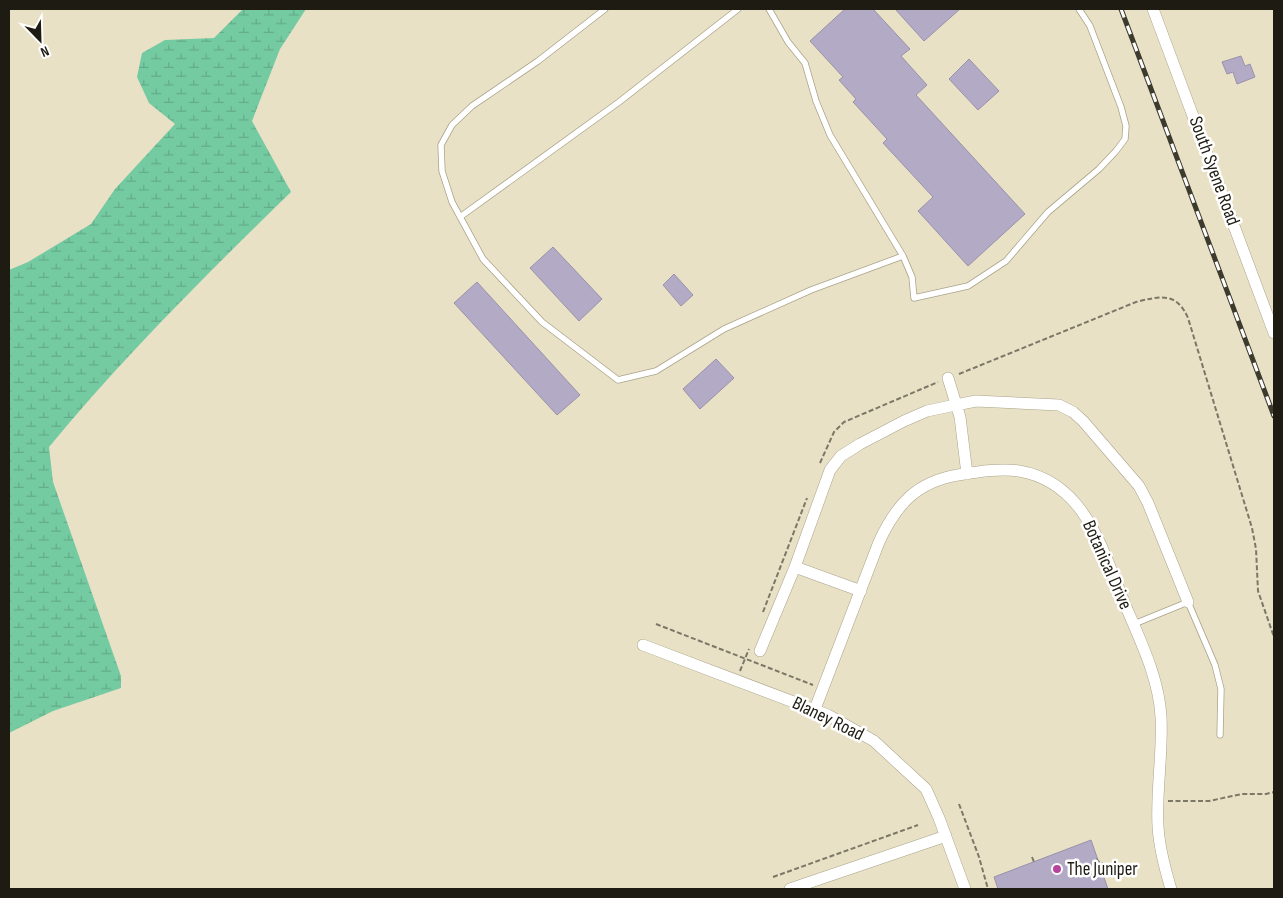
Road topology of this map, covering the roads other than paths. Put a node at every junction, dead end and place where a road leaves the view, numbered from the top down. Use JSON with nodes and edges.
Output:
{"nodes":[{"id":1,"x":605,"y":9,"type":"edge"},
{"id":2,"x":738,"y":9,"type":"edge"},
{"id":3,"x":769,"y":9,"type":"edge"},
{"id":4,"x":1079,"y":9,"type":"edge"},
{"id":5,"x":1153,"y":9,"type":"edge"},
{"id":6,"x":460,"y":217,"type":"junction"},
{"id":7,"x":903,"y":256,"type":"junction"},
{"id":8,"x":1274,"y":333,"type":"edge"},
{"id":9,"x":954,"y":376,"type":"road end"},
{"id":10,"x":957,"y":406,"type":"junction"},
{"id":11,"x":967,"y":474,"type":"junction"},
{"id":12,"x":795,"y":567,"type":"junction"},
{"id":13,"x":861,"y":591,"type":"junction"},
{"id":14,"x":1188,"y":602,"type":"junction"},
{"id":15,"x":1134,"y":624,"type":"junction"},
{"id":16,"x":644,"y":645,"type":"dead end"},
{"id":17,"x":760,"y":651,"type":"dead end"},
{"id":18,"x":815,"y":709,"type":"junction"},
{"id":19,"x":1220,"y":735,"type":"dead end"},
{"id":20,"x":946,"y":836,"type":"junction"},
{"id":21,"x":790,"y":889,"type":"edge"},
{"id":22,"x":965,"y":889,"type":"edge"},
{"id":23,"x":1171,"y":889,"type":"edge"}],
"edges":[{"from":1,"to":6,"type":"lane"},
{"from":2,"to":6,"type":"lane"},
{"from":3,"to":7,"type":"lane"},
{"from":4,"to":7,"type":"lane"},
{"from":5,"to":8,"type":"street","name":"South Syene Road"},
{"from":6,"to":7,"type":"lane"},
{"from":9,"to":10,"type":"street"},
{"from":10,"to":11,"type":"street"},
{"from":10,"to":12,"type":"street"},
{"from":10,"to":14,"type":"street"},
{"from":11,"to":13,"type":"street","name":"Botanical Drive"},
{"from":11,"to":15,"type":"street","name":"Botanical Drive"},
{"from":12,"to":13,"type":"street"},
{"from":12,"to":17,"type":"street"},
{"from":13,"to":18,"type":"street","name":"Botanical Drive"},
{"from":14,"to":15,"type":"lane"},
{"from":14,"to":19,"type":"lane"},
{"from":15,"to":23,"type":"street","name":"Botanical Drive"},
{"from":16,"to":18,"type":"street","name":"Blaney Road"},
{"from":18,"to":20,"type":"street","name":"Blaney Road"},
{"from":20,"to":21,"type":"street"},
{"from":20,"to":22,"type":"street","name":"Blaney Road"}]}
